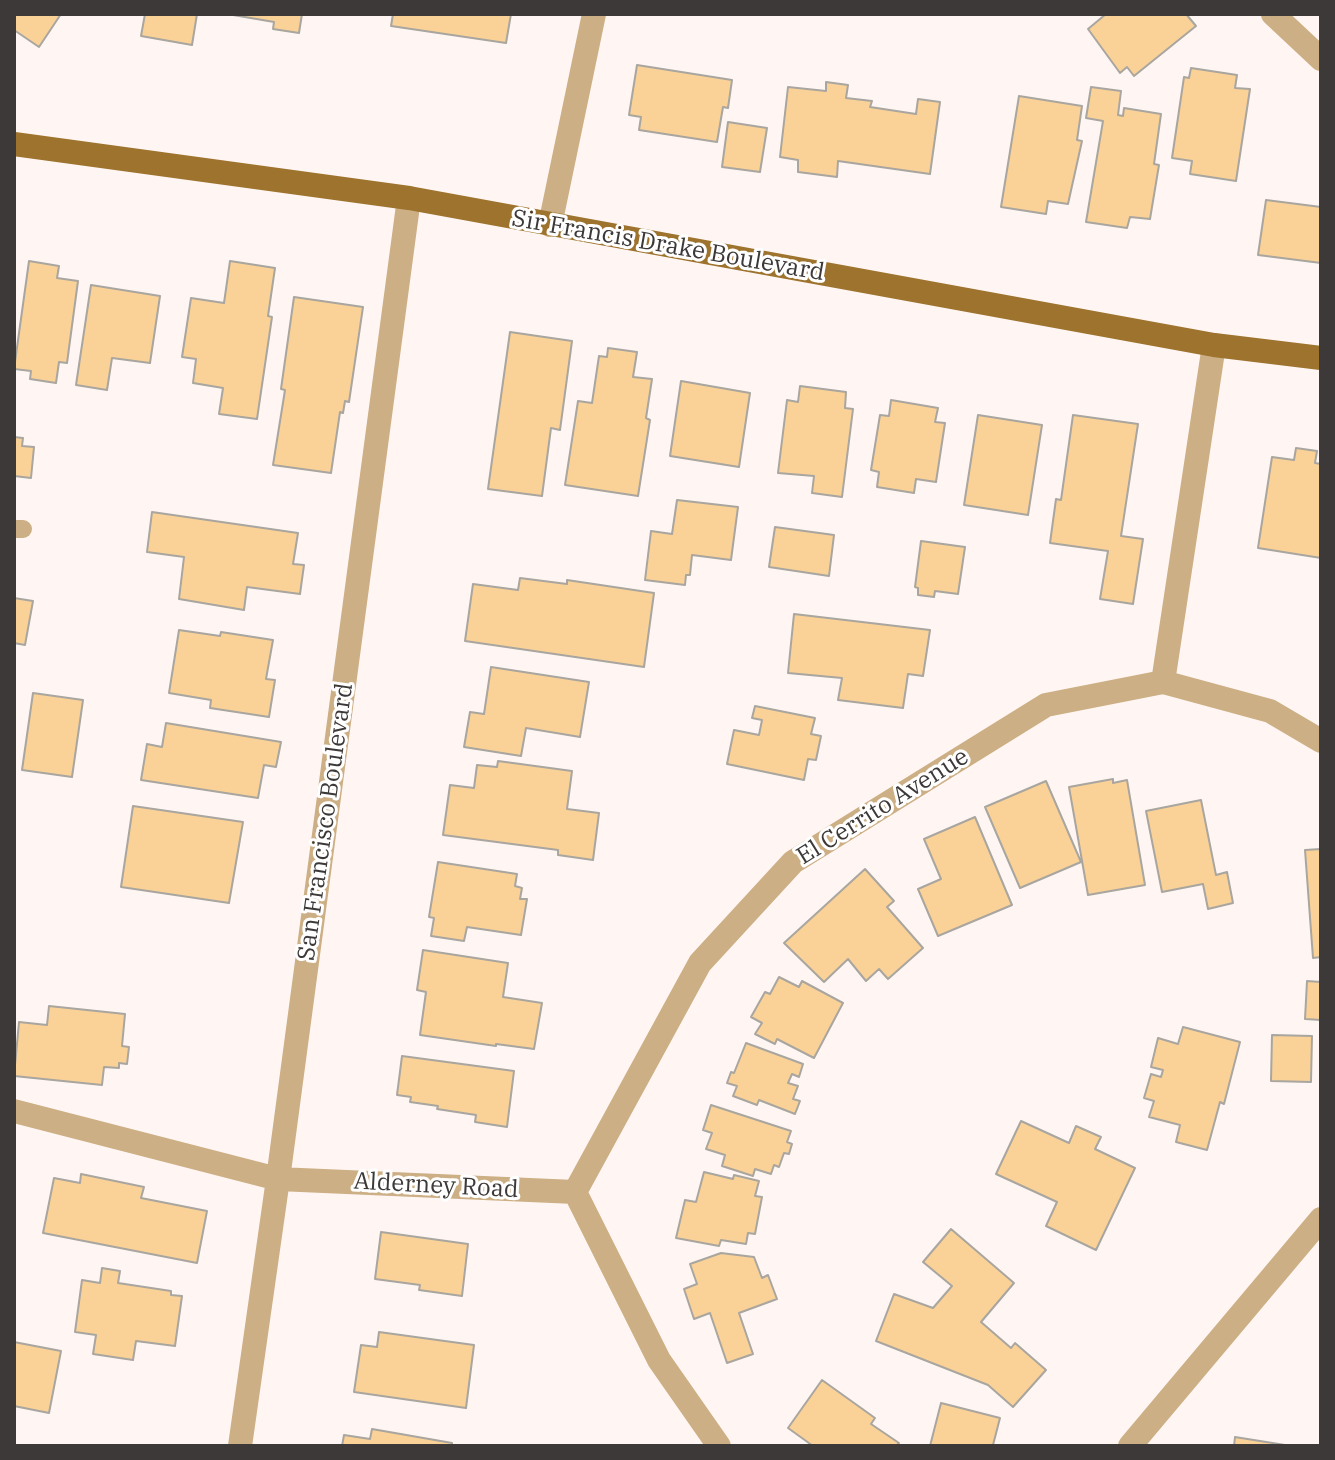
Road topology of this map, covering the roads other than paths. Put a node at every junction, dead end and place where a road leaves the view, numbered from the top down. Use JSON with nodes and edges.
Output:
{"nodes":[{"id":1,"x":594,"y":14,"type":"edge"},
{"id":2,"x":1273,"y":14,"type":"edge"},
{"id":3,"x":1321,"y":59,"type":"edge"},
{"id":4,"x":14,"y":144,"type":"edge"},
{"id":5,"x":409,"y":198,"type":"junction"},
{"id":6,"x":550,"y":225,"type":"junction"},
{"id":7,"x":1214,"y":345,"type":"junction"},
{"id":8,"x":1321,"y":358,"type":"edge"},
{"id":9,"x":1163,"y":682,"type":"junction"},
{"id":10,"x":1321,"y":741,"type":"edge"},
{"id":11,"x":14,"y":1111,"type":"edge"},
{"id":12,"x":278,"y":1179,"type":"junction"},
{"id":13,"x":575,"y":1192,"type":"junction"},
{"id":14,"x":1321,"y":1219,"type":"edge"},
{"id":15,"x":240,"y":1446,"type":"edge"},
{"id":16,"x":719,"y":1446,"type":"edge"},
{"id":17,"x":1130,"y":1446,"type":"edge"}],
"edges":[{"from":1,"to":6,"type":"street"},
{"from":2,"to":3,"type":"street"},
{"from":4,"to":5,"type":"main road","name":"Sir Francis Drake Boulevard"},
{"from":5,"to":6,"type":"main road","name":"Sir Francis Drake Boulevard"},
{"from":5,"to":12,"type":"street","name":"San Francisco Boulevard"},
{"from":6,"to":7,"type":"main road","name":"Sir Francis Drake Boulevard"},
{"from":7,"to":8,"type":"main road","name":"Sir Francis Drake Boulevard"},
{"from":7,"to":9,"type":"street"},
{"from":9,"to":10,"type":"street","name":"El Cerrito Avenue"},
{"from":9,"to":13,"type":"street","name":"El Cerrito Avenue"},
{"from":11,"to":12,"type":"street","name":"Alderney Road"},
{"from":12,"to":13,"type":"street","name":"Alderney Road"},
{"from":12,"to":15,"type":"street","name":"San Francisco Boulevard"},
{"from":13,"to":16,"type":"street"},
{"from":14,"to":17,"type":"street"}]}
